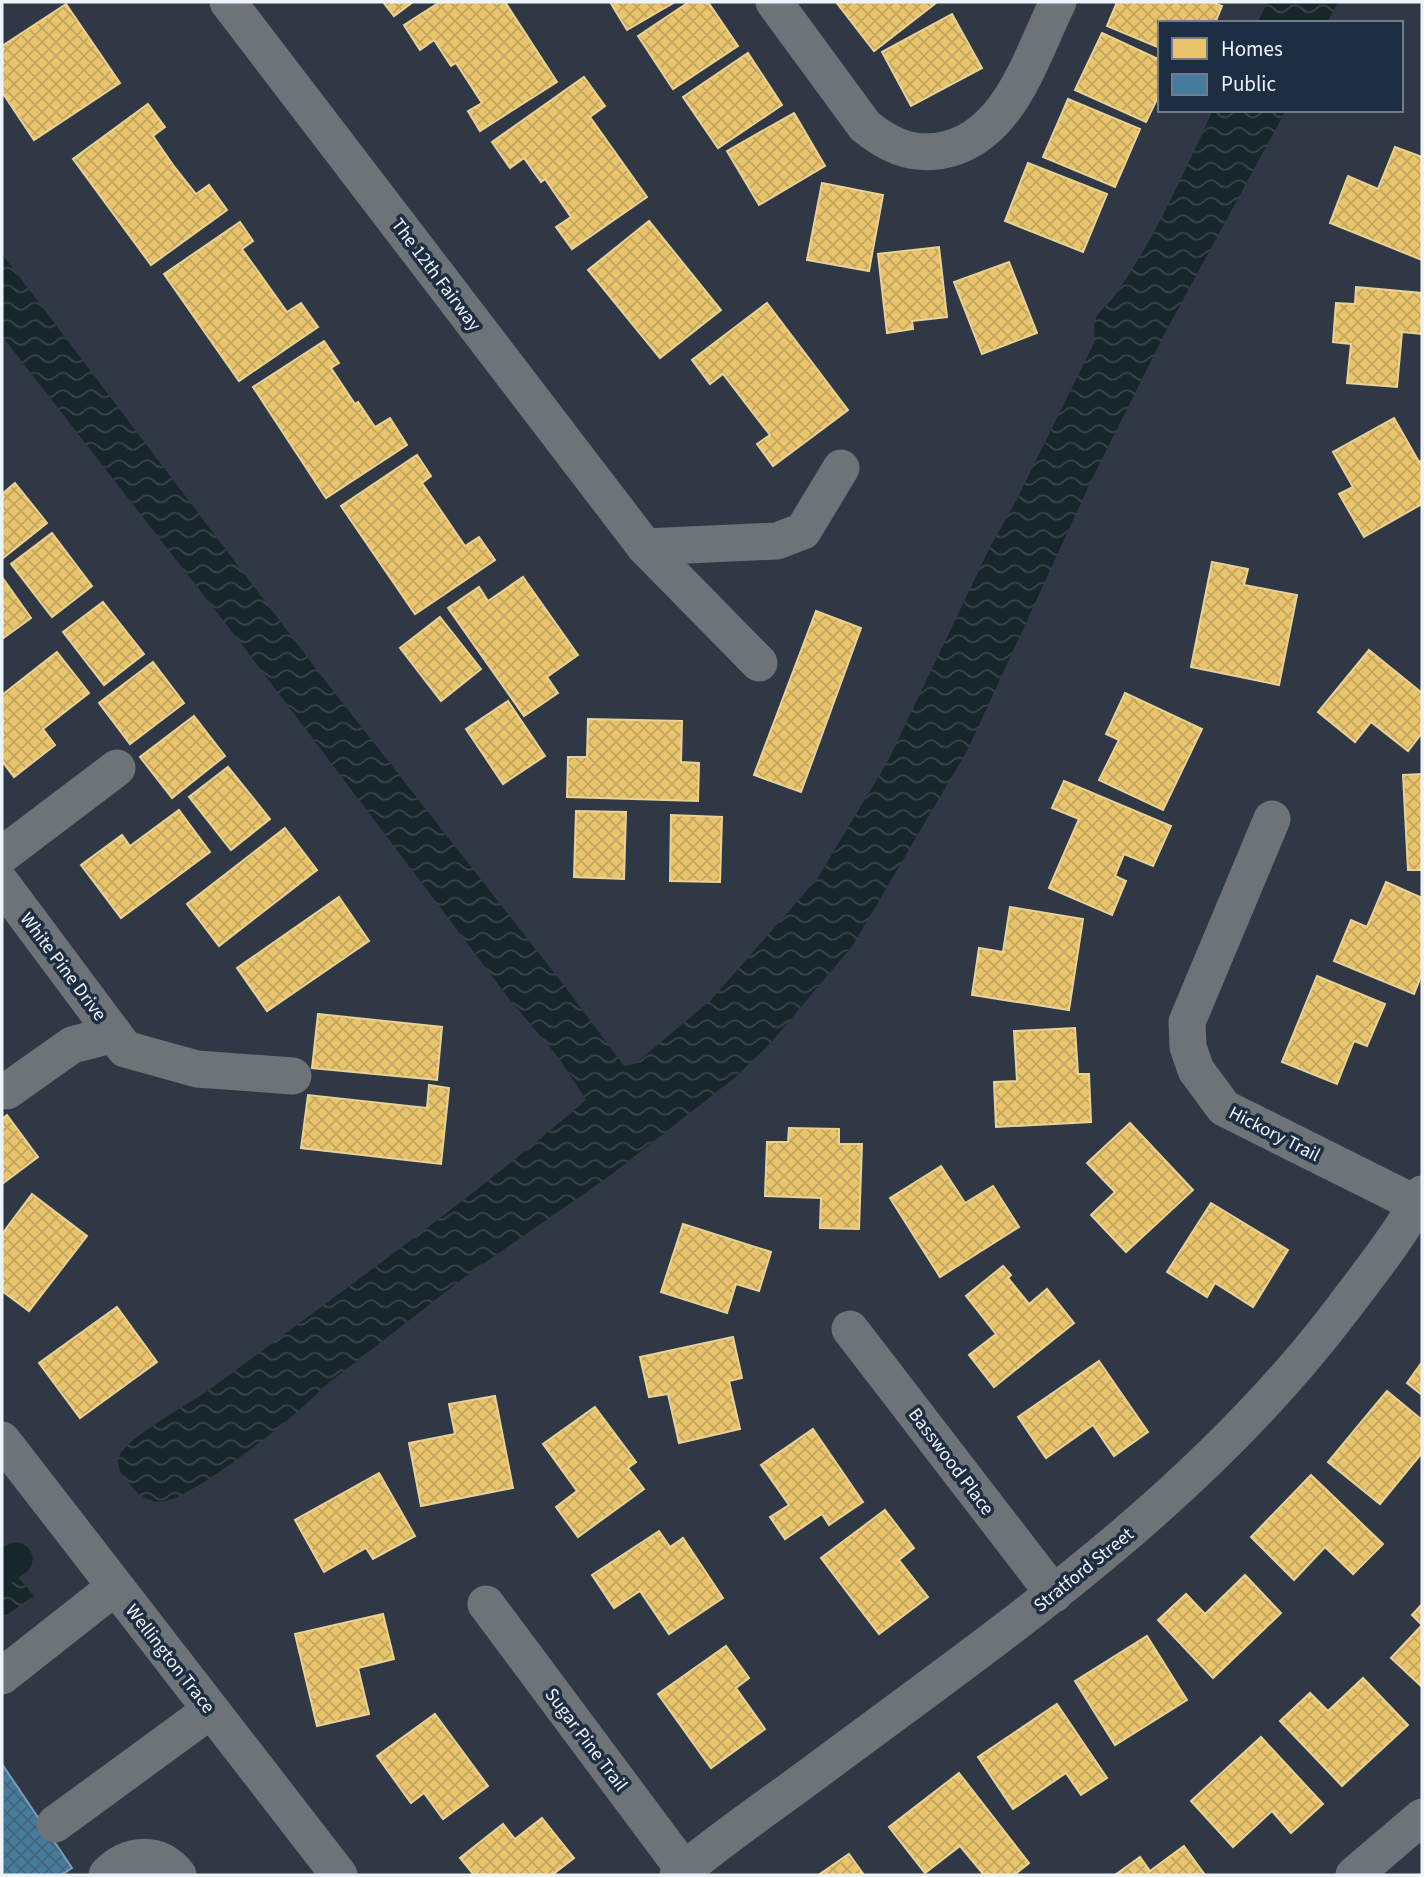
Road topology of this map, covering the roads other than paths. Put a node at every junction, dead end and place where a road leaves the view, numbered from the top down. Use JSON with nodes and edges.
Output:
{"nodes":[{"id":1,"x":228,"y":2,"type":"edge"},
{"id":2,"x":774,"y":2,"type":"edge"},
{"id":3,"x":1058,"y":2,"type":"edge"},
{"id":4,"x":841,"y":468,"type":"dead end"},
{"id":5,"x":645,"y":547,"type":"junction"},
{"id":6,"x":759,"y":663,"type":"dead end"},
{"id":7,"x":117,"y":768,"type":"dead end"},
{"id":8,"x":1272,"y":819,"type":"dead end"},
{"id":9,"x":2,"y":855,"type":"edge"},
{"id":10,"x":2,"y":884,"type":"edge"},
{"id":11,"x":120,"y":1041,"type":"junction"},
{"id":12,"x":293,"y":1076,"type":"dead end"},
{"id":13,"x":7,"y":1091,"type":"dead end"},
{"id":14,"x":1420,"y":1202,"type":"edge"},
{"id":15,"x":850,"y":1329,"type":"dead end"},
{"id":16,"x":4,"y":1448,"type":"edge"},
{"id":17,"x":115,"y":1587,"type":"junction"},
{"id":18,"x":1054,"y":1594,"type":"junction"},
{"id":19,"x":486,"y":1604,"type":"dead end"},
{"id":20,"x":2,"y":1676,"type":"edge"},
{"id":21,"x":211,"y":1710,"type":"junction"},
{"id":22,"x":1422,"y":1817,"type":"edge"},
{"id":23,"x":55,"y":1824,"type":"dead end"},
{"id":24,"x":329,"y":1872,"type":"edge"},
{"id":25,"x":683,"y":1873,"type":"edge"},
{"id":26,"x":107,"y":1875,"type":"edge"},
{"id":27,"x":178,"y":1875,"type":"edge"},
{"id":28,"x":1354,"y":1875,"type":"edge"}],
"edges":[{"from":1,"to":5,"type":"street","name":"The 12th Fairway"},
{"from":2,"to":3,"type":"street"},
{"from":4,"to":5,"type":"street"},
{"from":5,"to":6,"type":"street","name":"The 12th Fairway"},
{"from":7,"to":9,"type":"street"},
{"from":8,"to":14,"type":"street","name":"Hickory Trail"},
{"from":10,"to":11,"type":"street","name":"White Pine Drive"},
{"from":11,"to":12,"type":"street"},
{"from":11,"to":13,"type":"street"},
{"from":14,"to":18,"type":"street","name":"Stratford Street"},
{"from":15,"to":18,"type":"street","name":"Basswood Place"},
{"from":16,"to":17,"type":"street","name":"Wellington Trace"},
{"from":17,"to":20,"type":"street"},
{"from":17,"to":21,"type":"street","name":"Wellington Trace"},
{"from":18,"to":25,"type":"street","name":"Stratford Street"},
{"from":19,"to":25,"type":"street","name":"Sugar Pine Trail"},
{"from":21,"to":23,"type":"street"},
{"from":21,"to":24,"type":"street","name":"Wellington Trace"},
{"from":22,"to":28,"type":"street"},
{"from":26,"to":27,"type":"street"}]}
